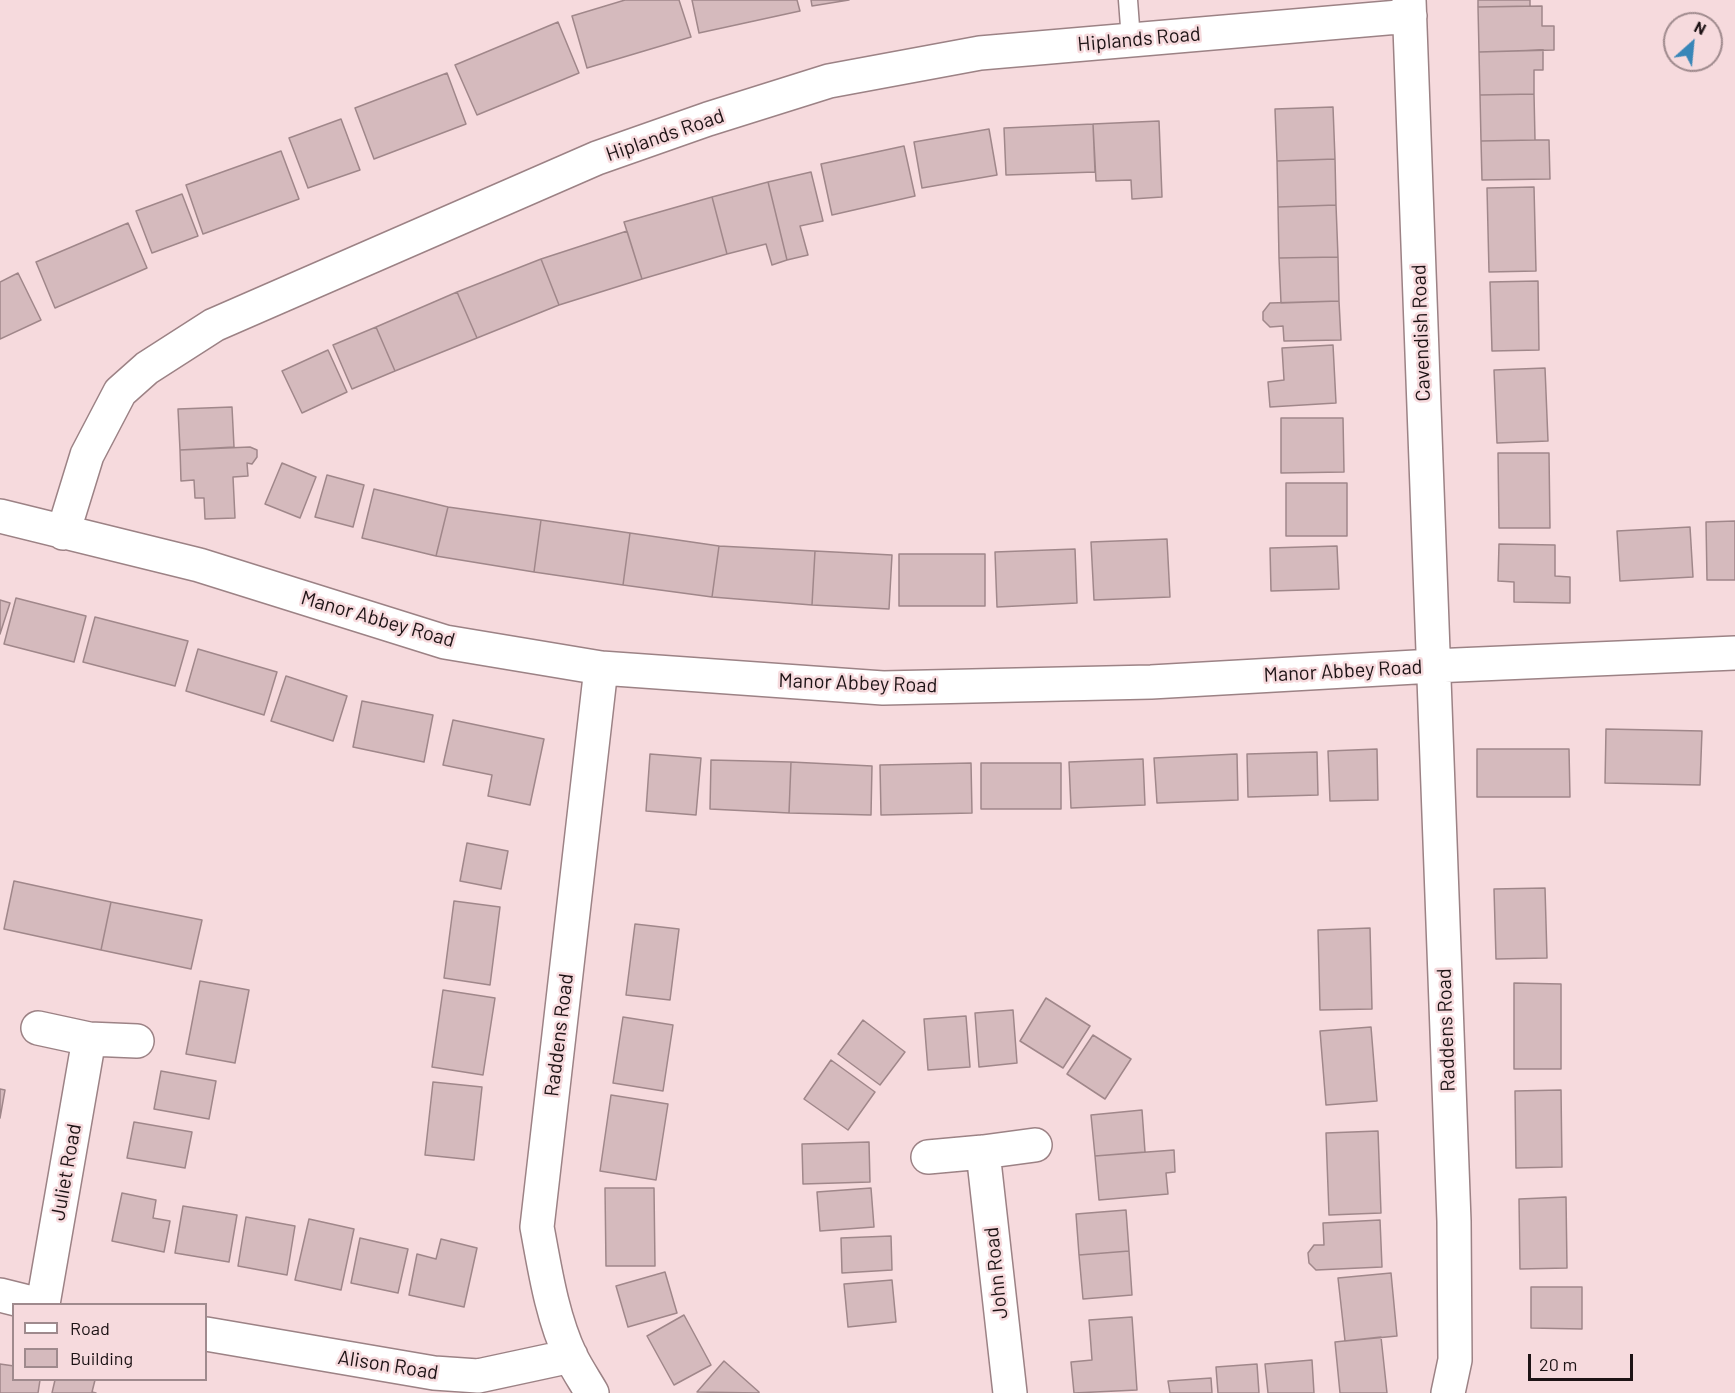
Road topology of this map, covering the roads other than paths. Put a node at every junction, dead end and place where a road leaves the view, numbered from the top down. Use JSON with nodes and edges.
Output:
{"nodes":[{"id":1,"x":1128,"y":0,"type":"edge"},
{"id":2,"x":1409,"y":8,"type":"edge"},
{"id":3,"x":1131,"y":40,"type":"junction"},
{"id":4,"x":0,"y":516,"type":"edge"},
{"id":5,"x":63,"y":533,"type":"junction"},
{"id":6,"x":1735,"y":653,"type":"edge"},
{"id":7,"x":1433,"y":666,"type":"junction"},
{"id":8,"x":601,"y":668,"type":"junction"},
{"id":9,"x":38,"y":1028,"type":"dead end"},
{"id":10,"x":89,"y":1039,"type":"junction"},
{"id":11,"x":137,"y":1041,"type":"dead end"},
{"id":12,"x":1035,"y":1145,"type":"dead end"},
{"id":13,"x":983,"y":1152,"type":"junction"},
{"id":14,"x":928,"y":1157,"type":"dead end"},
{"id":15,"x":0,"y":1295,"type":"edge"},
{"id":16,"x":29,"y":1303,"type":"edge"},
{"id":17,"x":43,"y":1303,"type":"edge"},
{"id":18,"x":207,"y":1334,"type":"edge"},
{"id":19,"x":571,"y":1356,"type":"junction"},
{"id":20,"x":592,"y":1393,"type":"edge"},
{"id":21,"x":1010,"y":1393,"type":"edge"},
{"id":22,"x":1448,"y":1393,"type":"edge"}],
"edges":[{"from":1,"to":3,"type":"lane"},
{"from":2,"to":3,"type":"street","name":"Hiplands Road"},
{"from":2,"to":7,"type":"street","name":"Cavendish Road"},
{"from":3,"to":5,"type":"street","name":"Hiplands Road"},
{"from":4,"to":5,"type":"street","name":"Manor Abbey Road"},
{"from":5,"to":8,"type":"street","name":"Manor Abbey Road"},
{"from":6,"to":7,"type":"street","name":"Manor Abbey Road"},
{"from":7,"to":8,"type":"street","name":"Manor Abbey Road"},
{"from":7,"to":22,"type":"street","name":"Raddens Road"},
{"from":8,"to":19,"type":"street","name":"Raddens Road"},
{"from":9,"to":10,"type":"street"},
{"from":10,"to":11,"type":"street"},
{"from":10,"to":17,"type":"street","name":"Juliet Road"},
{"from":12,"to":13,"type":"street"},
{"from":13,"to":14,"type":"street"},
{"from":13,"to":21,"type":"street","name":"John Road"},
{"from":15,"to":16,"type":"street"},
{"from":18,"to":19,"type":"street","name":"Alison Road"},
{"from":19,"to":20,"type":"street","name":"Raddens Road"}]}
